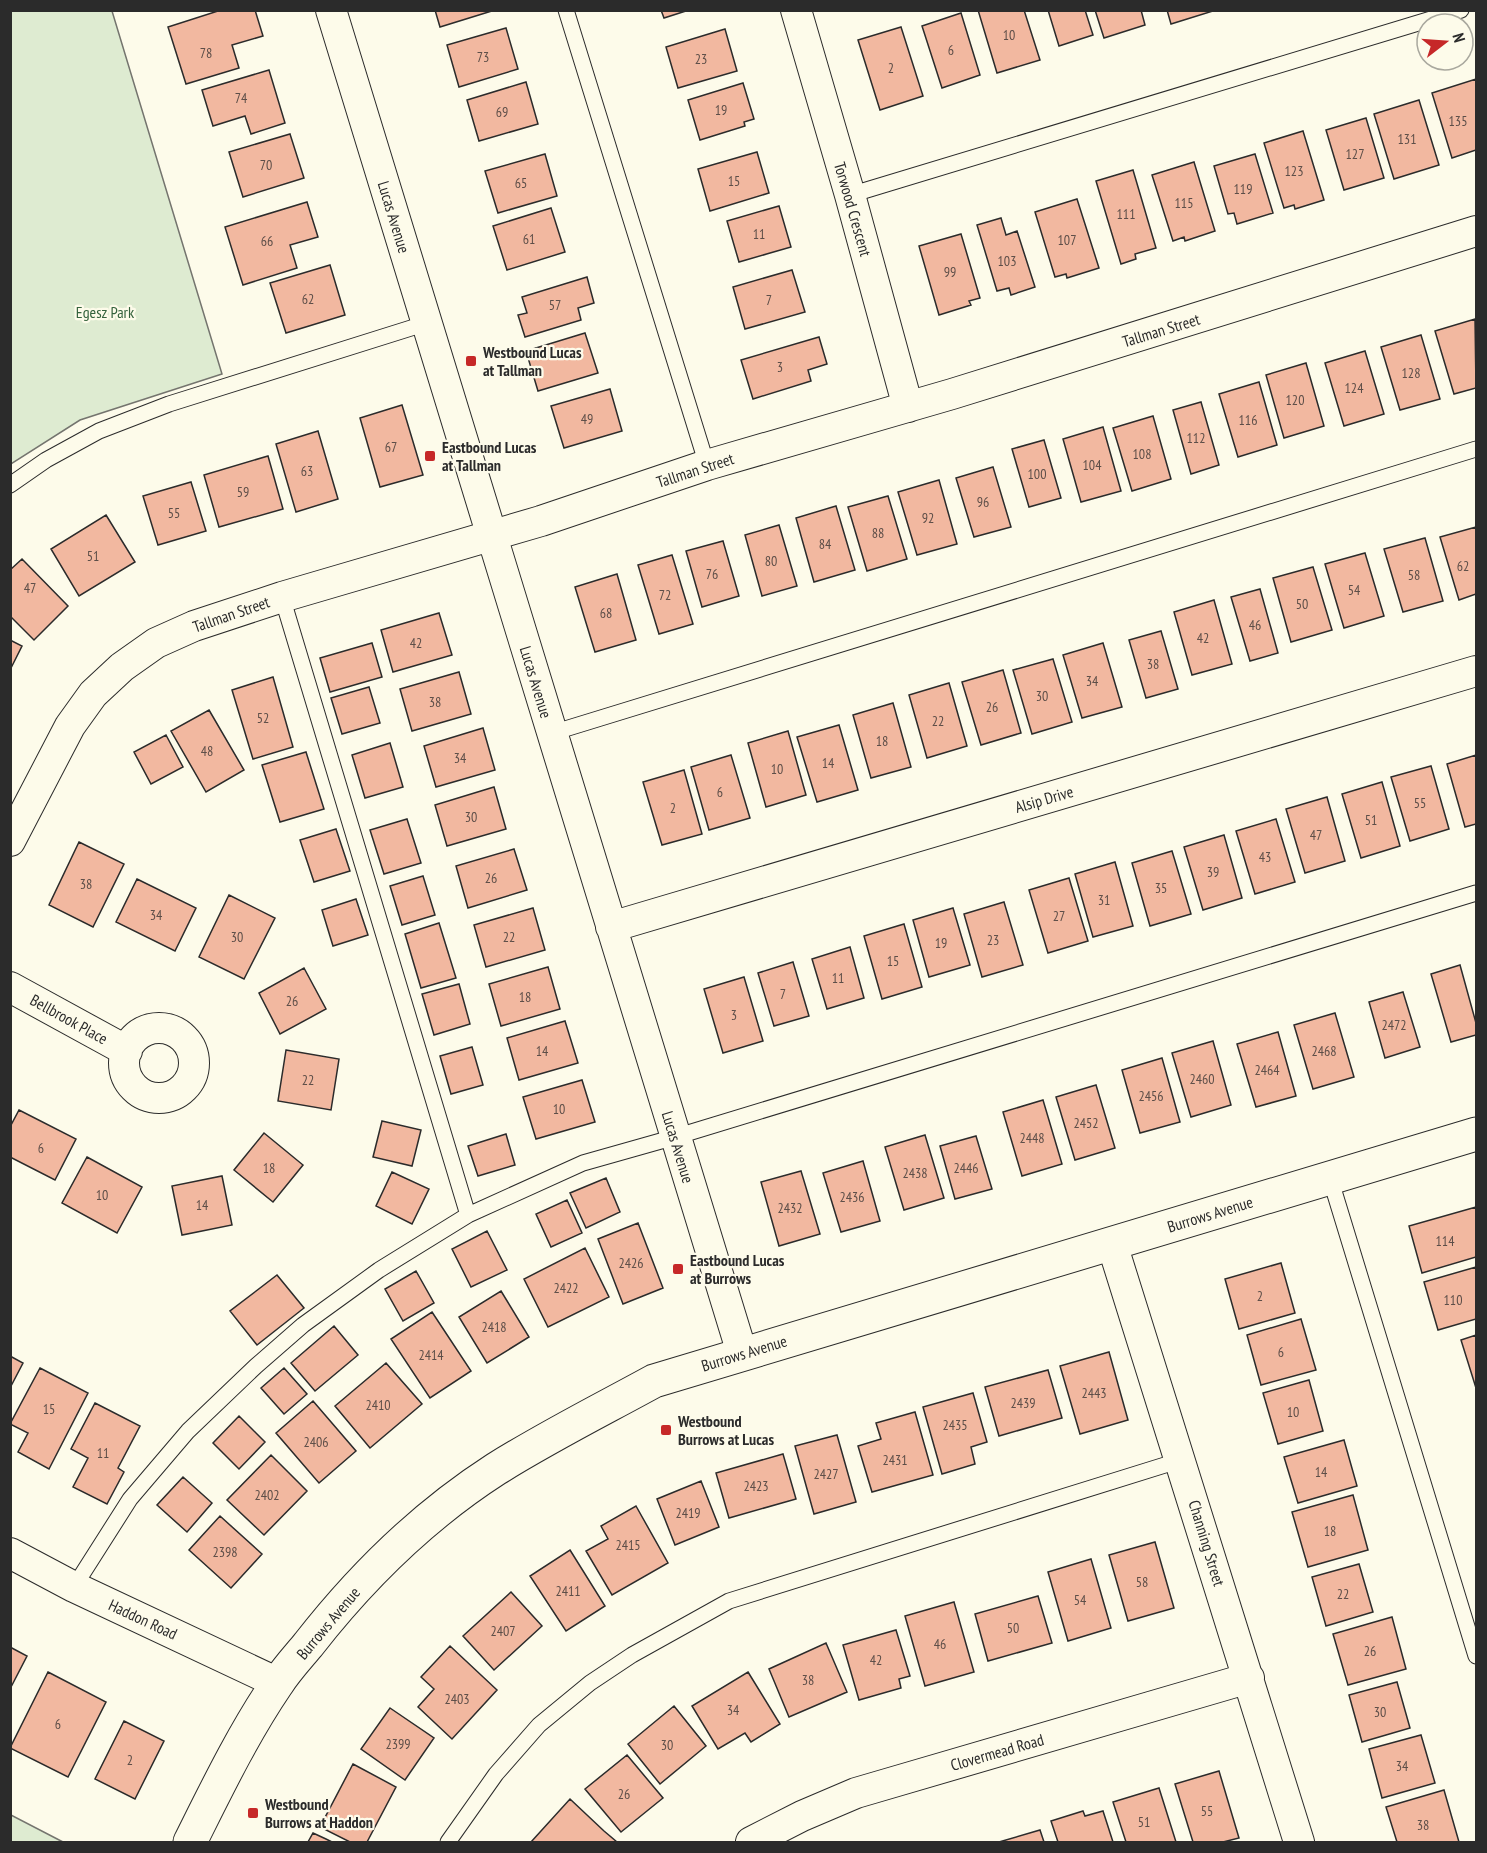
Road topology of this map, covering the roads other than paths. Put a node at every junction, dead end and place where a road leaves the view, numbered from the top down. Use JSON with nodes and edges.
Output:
{"nodes":[{"id":1,"x":331,"y":10,"type":"edge"},
{"id":2,"x":566,"y":10,"type":"edge"},
{"id":3,"x":796,"y":10,"type":"edge"},
{"id":4,"x":1461,"y":10,"type":"edge"},
{"id":5,"x":850,"y":195,"type":"junction"},
{"id":6,"x":1476,"y":231,"type":"edge"},
{"id":7,"x":427,"y":324,"type":"junction"},
{"id":8,"x":908,"y":407,"type":"junction"},
{"id":9,"x":1476,"y":449,"type":"edge"},
{"id":10,"x":707,"y":465,"type":"junction"},
{"id":11,"x":10,"y":485,"type":"edge"},
{"id":12,"x":491,"y":535,"type":"junction"},
{"id":13,"x":282,"y":597,"type":"junction"},
{"id":14,"x":1476,"y":671,"type":"edge"},
{"id":15,"x":552,"y":733,"type":"junction"},
{"id":16,"x":10,"y":841,"type":"edge"},
{"id":17,"x":1476,"y":893,"type":"edge"},
{"id":18,"x":611,"y":927,"type":"junction"},
{"id":19,"x":10,"y":987,"type":"edge"},
{"id":20,"x":127,"y":1051,"type":"dead end"},
{"id":21,"x":1476,"y":1134,"type":"edge"},
{"id":22,"x":675,"y":1137,"type":"junction"},
{"id":23,"x":1330,"y":1178,"type":"junction"},
{"id":24,"x":468,"y":1215,"type":"junction"},
{"id":25,"x":1112,"y":1244,"type":"junction"},
{"id":26,"x":742,"y":1353,"type":"junction"},
{"id":27,"x":1181,"y":1460,"type":"junction"},
{"id":28,"x":10,"y":1553,"type":"edge"},
{"id":29,"x":74,"y":1587,"type":"junction"},
{"id":30,"x":1476,"y":1656,"type":"edge"},
{"id":31,"x":1249,"y":1678,"type":"junction"},
{"id":32,"x":278,"y":1683,"type":"junction"},
{"id":33,"x":190,"y":1842,"type":"edge"},
{"id":34,"x":448,"y":1842,"type":"edge"},
{"id":35,"x":751,"y":1842,"type":"edge"},
{"id":36,"x":1299,"y":1842,"type":"edge"}],
"edges":[{"from":1,"to":7,"type":"street","name":"Lucas Avenue"},
{"from":2,"to":10,"type":"lane"},
{"from":3,"to":5,"type":"street","name":"Torwood Crescent"},
{"from":4,"to":5,"type":"lane"},
{"from":5,"to":8,"type":"street","name":"Torwood Crescent"},
{"from":6,"to":8,"type":"street","name":"Tallman Street"},
{"from":7,"to":11,"type":"lane"},
{"from":7,"to":12,"type":"street","name":"Lucas Avenue"},
{"from":8,"to":10,"type":"street","name":"Tallman Street"},
{"from":9,"to":15,"type":"lane"},
{"from":10,"to":12,"type":"street","name":"Tallman Street"},
{"from":12,"to":13,"type":"street","name":"Tallman Street"},
{"from":12,"to":15,"type":"street","name":"Lucas Avenue"},
{"from":13,"to":16,"type":"street","name":"Tallman Street"},
{"from":13,"to":24,"type":"lane"},
{"from":14,"to":18,"type":"street","name":"Alsip Drive"},
{"from":15,"to":18,"type":"street","name":"Lucas Avenue"},
{"from":17,"to":22,"type":"lane"},
{"from":18,"to":22,"type":"street","name":"Lucas Avenue"},
{"from":19,"to":20,"type":"street","name":"Bellbrook Place"},
{"from":21,"to":23,"type":"street","name":"Burrows Avenue"},
{"from":22,"to":24,"type":"lane"},
{"from":22,"to":26,"type":"street","name":"Lucas Avenue"},
{"from":23,"to":25,"type":"street","name":"Burrows Avenue"},
{"from":23,"to":30,"type":"lane"},
{"from":24,"to":29,"type":"lane"},
{"from":25,"to":26,"type":"street","name":"Burrows Avenue"},
{"from":25,"to":27,"type":"street","name":"Channing Street"},
{"from":26,"to":32,"type":"street","name":"Burrows Avenue"},
{"from":27,"to":31,"type":"street","name":"Channing Street"},
{"from":27,"to":34,"type":"lane"},
{"from":28,"to":29,"type":"street","name":"Haddon Road"},
{"from":29,"to":32,"type":"street","name":"Haddon Road"},
{"from":31,"to":35,"type":"street","name":"Clovermead Road"},
{"from":31,"to":36,"type":"street","name":"Channing Street"},
{"from":32,"to":33,"type":"street","name":"Burrows Avenue"}]}
